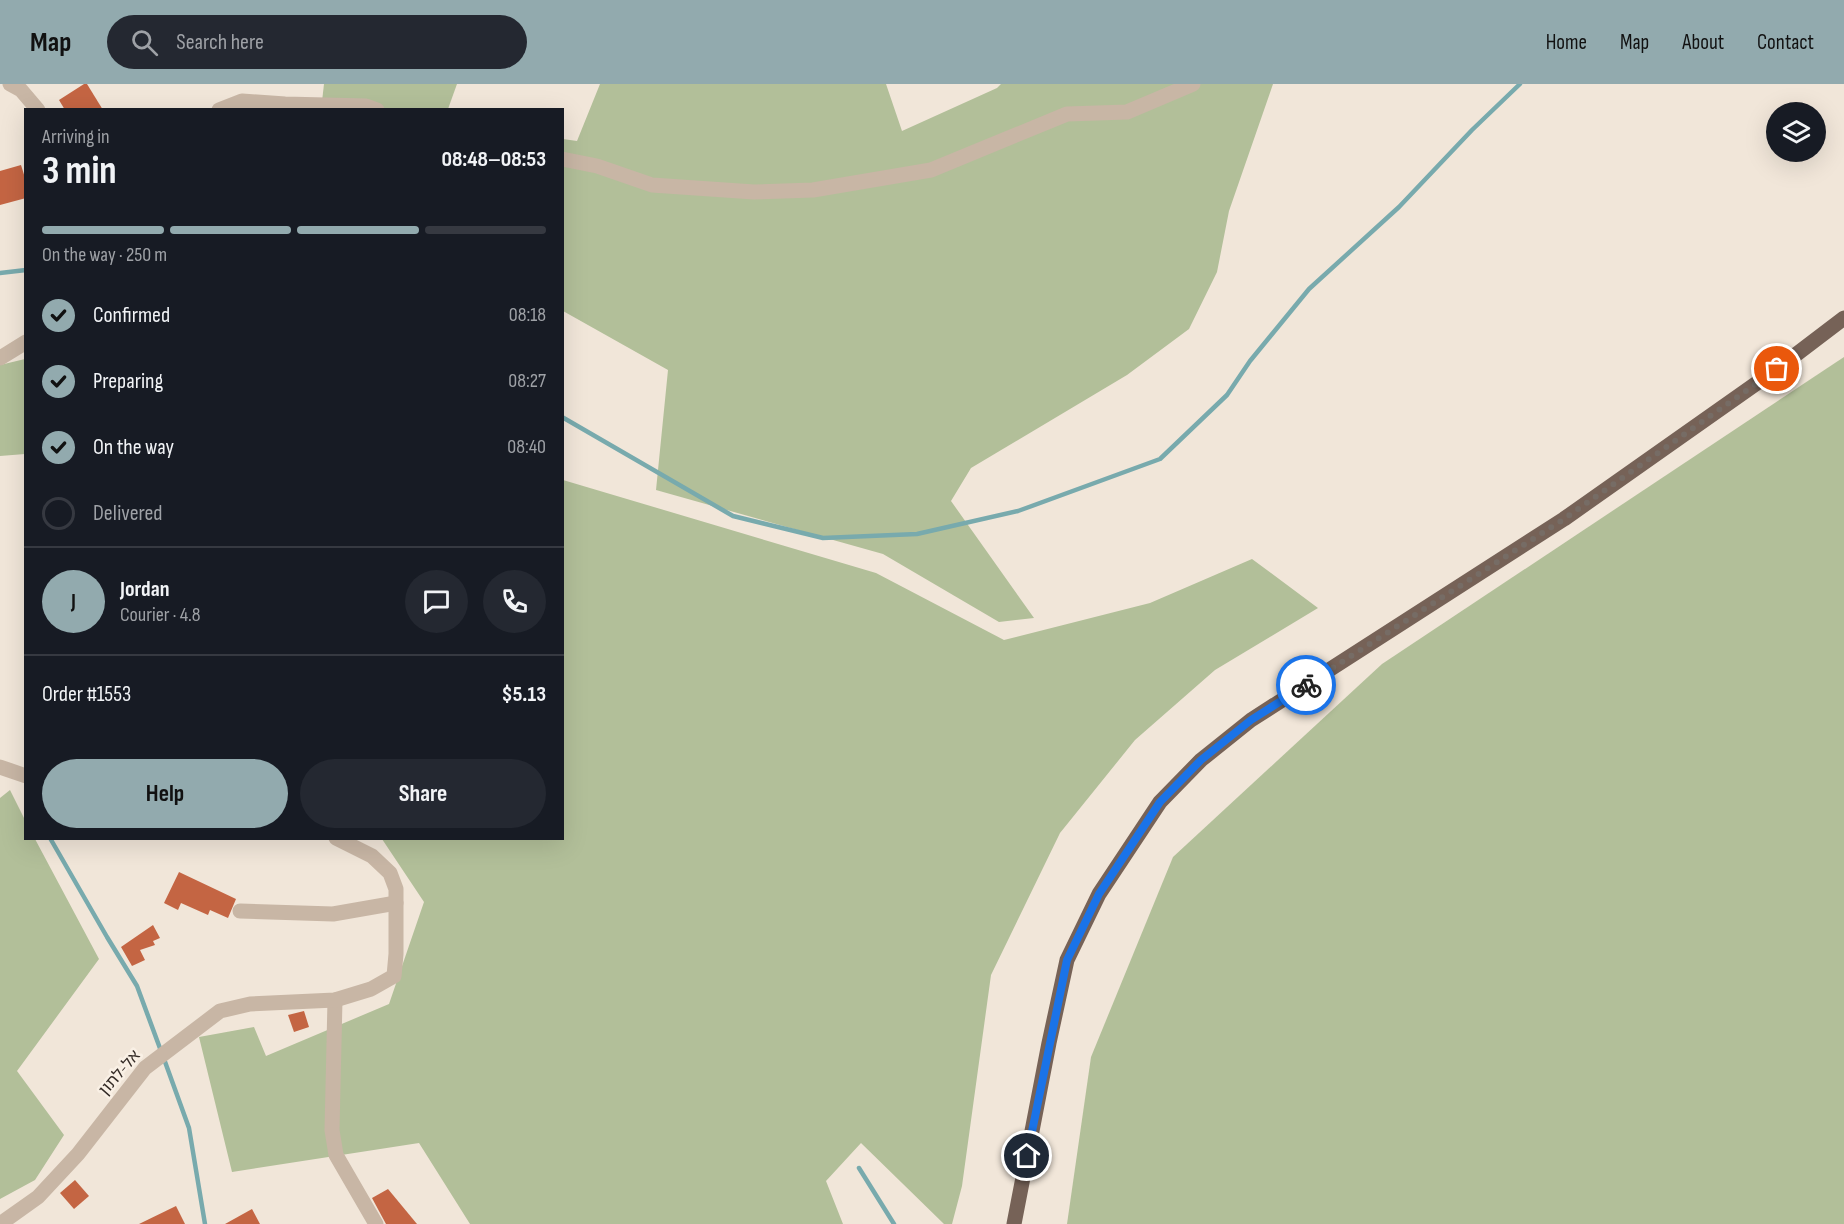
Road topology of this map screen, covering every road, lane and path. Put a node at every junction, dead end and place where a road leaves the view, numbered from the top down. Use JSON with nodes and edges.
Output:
{"nodes":[{"id":1,"x":10,"y":84,"type":"edge"},
{"id":2,"x":1193,"y":84,"type":"edge"},
{"id":3,"x":36,"y":108,"type":"edge"},
{"id":4,"x":224,"y":108,"type":"edge"},
{"id":5,"x":372,"y":108,"type":"edge"},
{"id":6,"x":564,"y":159,"type":"edge"},
{"id":7,"x":1841,"y":319,"type":"edge"},
{"id":8,"x":24,"y":343,"type":"edge"},
{"id":9,"x":0,"y":358,"type":"edge"},
{"id":10,"x":0,"y":767,"type":"edge"},
{"id":11,"x":24,"y":775,"type":"edge"},
{"id":12,"x":340,"y":840,"type":"edge"},
{"id":13,"x":396,"y":903,"type":"junction"},
{"id":14,"x":240,"y":912,"type":"dead end"},
{"id":15,"x":335,"y":1000,"type":"junction"},
{"id":16,"x":0,"y":1224,"type":"edge"},
{"id":17,"x":376,"y":1224,"type":"edge"},
{"id":18,"x":1014,"y":1224,"type":"edge"}],
"edges":[{"from":1,"to":3,"type":"street"},
{"from":2,"to":6,"type":"street"},
{"from":4,"to":5,"type":"street"},
{"from":7,"to":18,"type":"main road"},
{"from":8,"to":9,"type":"street"},
{"from":10,"to":11,"type":"street"},
{"from":12,"to":13,"type":"street"},
{"from":13,"to":14,"type":"street"},
{"from":13,"to":15,"type":"street","name":"אל-לתון"},
{"from":15,"to":16,"type":"street","name":"אל-לתון"},
{"from":15,"to":17,"type":"street"}]}
